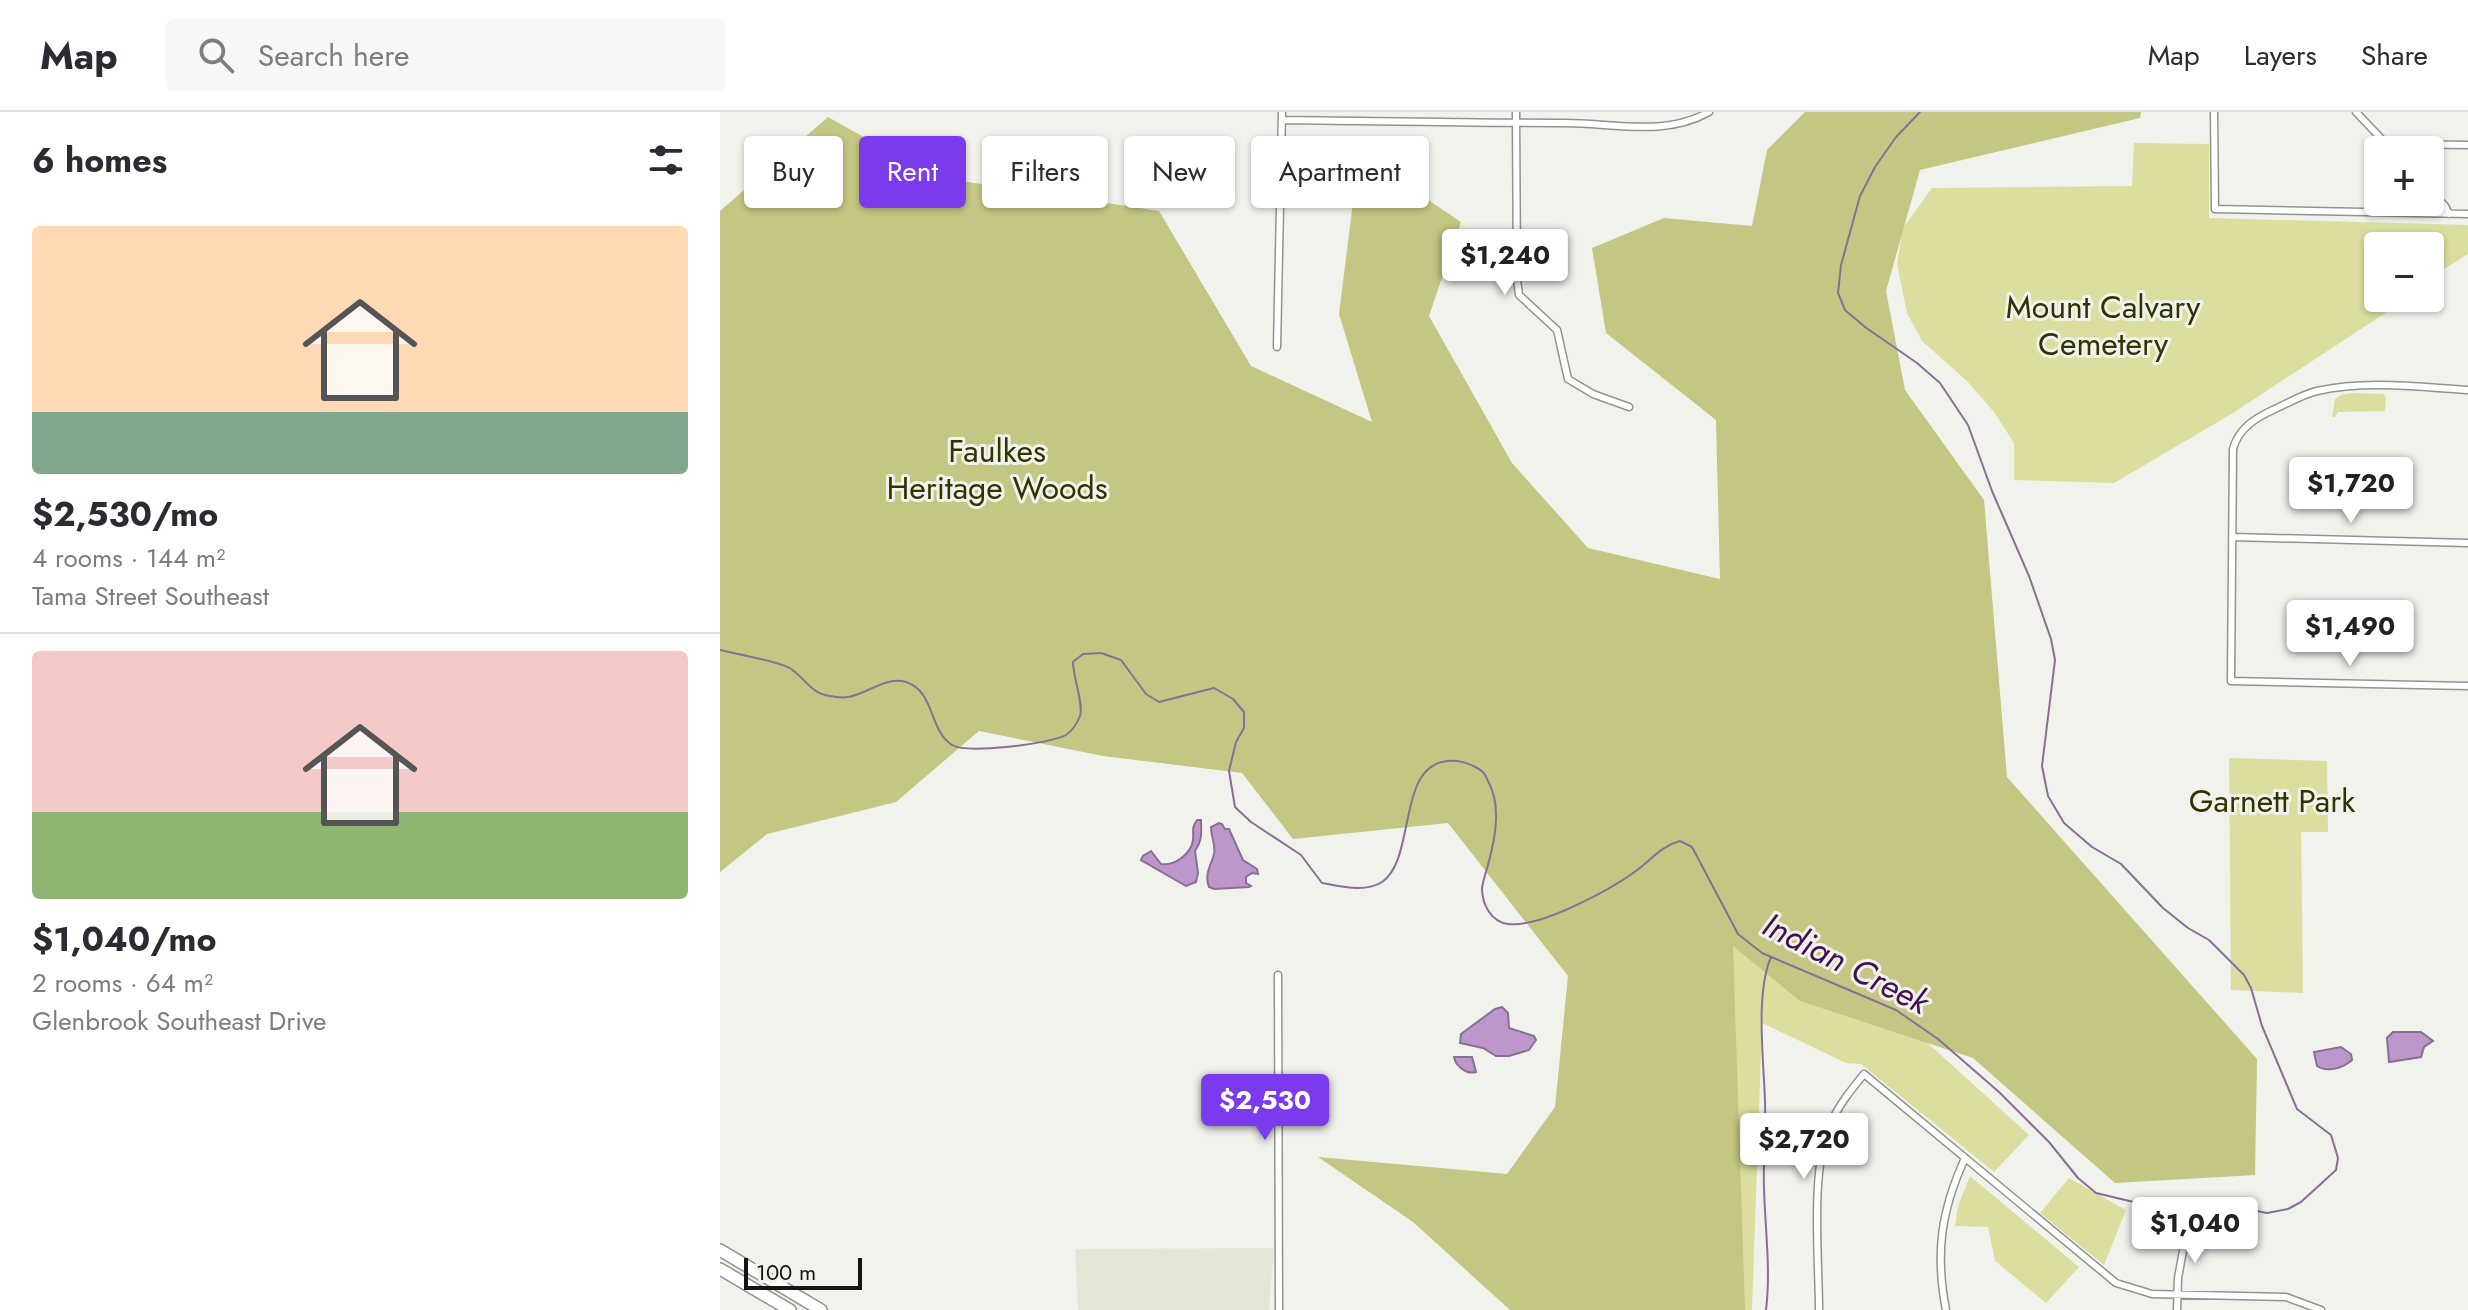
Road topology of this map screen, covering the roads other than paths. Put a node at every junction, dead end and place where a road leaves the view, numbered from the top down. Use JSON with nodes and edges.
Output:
{"nodes":[{"id":1,"x":1282,"y":112,"type":"edge"},
{"id":2,"x":1400,"y":112,"type":"edge"},
{"id":3,"x":1516,"y":112,"type":"edge"},
{"id":4,"x":1582,"y":112,"type":"edge"},
{"id":5,"x":1709,"y":112,"type":"edge"},
{"id":6,"x":2214,"y":112,"type":"edge"},
{"id":7,"x":2356,"y":112,"type":"edge"},
{"id":8,"x":1282,"y":120,"type":"junction"},
{"id":9,"x":1400,"y":122,"type":"junction"},
{"id":10,"x":1516,"y":123,"type":"junction"},
{"id":11,"x":1577,"y":123,"type":"junction"},
{"id":12,"x":2379,"y":136,"type":"edge"},
{"id":13,"x":2468,"y":145,"type":"edge"},
{"id":14,"x":2444,"y":146,"type":"edge"},
{"id":15,"x":2444,"y":205,"type":"edge"},
{"id":16,"x":2449,"y":214,"type":"junction"},
{"id":17,"x":2468,"y":214,"type":"edge"},
{"id":18,"x":1277,"y":347,"type":"dead end"},
{"id":19,"x":2468,"y":390,"type":"edge"},
{"id":20,"x":1629,"y":407,"type":"dead end"},
{"id":21,"x":2232,"y":537,"type":"junction"},
{"id":22,"x":2468,"y":543,"type":"edge"},
{"id":23,"x":2468,"y":686,"type":"edge"},
{"id":24,"x":1278,"y":975,"type":"dead end"},
{"id":25,"x":1965,"y":1158,"type":"junction"},
{"id":26,"x":2189,"y":1218,"type":"dead end"},
{"id":27,"x":720,"y":1250,"type":"edge"},
{"id":28,"x":720,"y":1269,"type":"edge"},
{"id":29,"x":2177,"y":1296,"type":"junction"},
{"id":30,"x":790,"y":1310,"type":"edge"},
{"id":31,"x":821,"y":1310,"type":"edge"},
{"id":32,"x":1279,"y":1310,"type":"edge"},
{"id":33,"x":1819,"y":1310,"type":"edge"},
{"id":34,"x":1946,"y":1310,"type":"edge"},
{"id":35,"x":2177,"y":1310,"type":"edge"},
{"id":36,"x":2321,"y":1310,"type":"edge"}],
"edges":[{"from":1,"to":8,"type":"street"},
{"from":2,"to":9,"type":"street"},
{"from":3,"to":10,"type":"street"},
{"from":4,"to":11,"type":"street"},
{"from":5,"to":11,"type":"street"},
{"from":6,"to":16,"type":"street"},
{"from":7,"to":12,"type":"street"},
{"from":8,"to":9,"type":"street"},
{"from":8,"to":18,"type":"street"},
{"from":9,"to":10,"type":"street"},
{"from":10,"to":11,"type":"street"},
{"from":10,"to":20,"type":"street"},
{"from":13,"to":14,"type":"street"},
{"from":15,"to":16,"type":"street"},
{"from":16,"to":17,"type":"street"},
{"from":19,"to":21,"type":"street"},
{"from":21,"to":22,"type":"street"},
{"from":21,"to":23,"type":"street"},
{"from":24,"to":32,"type":"street"},
{"from":25,"to":29,"type":"street"},
{"from":25,"to":33,"type":"street"},
{"from":25,"to":34,"type":"street"},
{"from":26,"to":29,"type":"street"},
{"from":27,"to":31,"type":"highway"},
{"from":28,"to":30,"type":"highway"},
{"from":29,"to":35,"type":"street"},
{"from":29,"to":36,"type":"street"}]}
